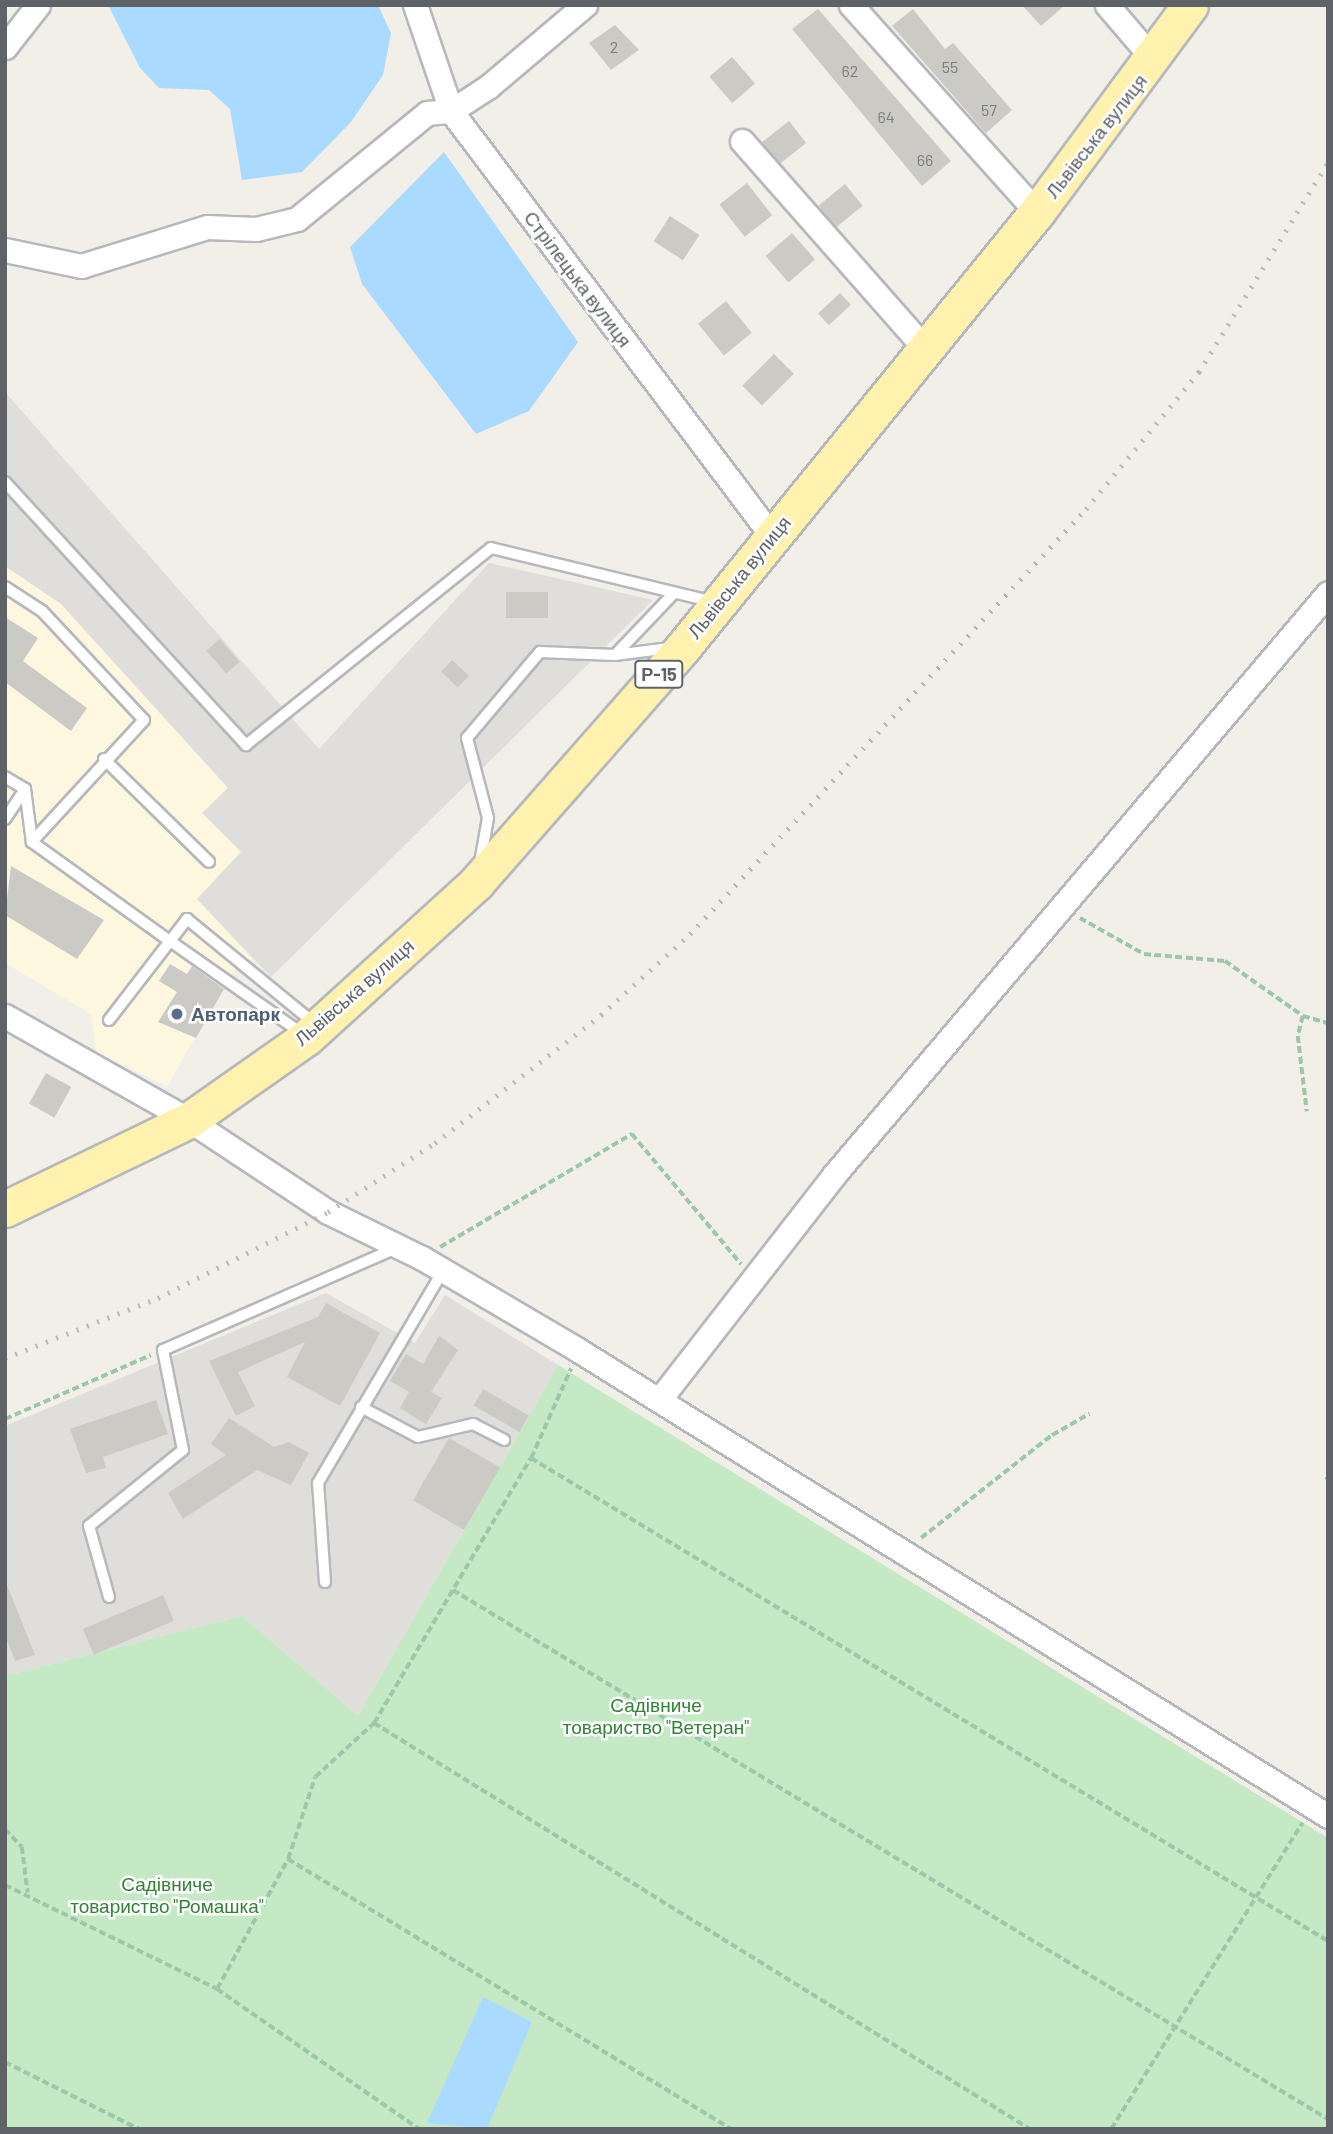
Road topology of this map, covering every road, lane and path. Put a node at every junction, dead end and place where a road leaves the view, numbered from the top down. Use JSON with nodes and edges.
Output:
{"nodes":[{"id":1,"x":38,"y":5,"type":"edge"},
{"id":2,"x":415,"y":5,"type":"edge"},
{"id":3,"x":585,"y":5,"type":"edge"},
{"id":4,"x":851,"y":5,"type":"edge"},
{"id":5,"x":1107,"y":5,"type":"edge"},
{"id":6,"x":1190,"y":5,"type":"edge"},
{"id":7,"x":5,"y":47,"type":"edge"},
{"id":8,"x":1155,"y":61,"type":"junction"},
{"id":9,"x":451,"y":111,"type":"junction"},
{"id":10,"x":742,"y":141,"type":"dead end"},
{"id":11,"x":1037,"y":212,"type":"junction"},
{"id":12,"x":5,"y":250,"type":"edge"},
{"id":13,"x":922,"y":345,"type":"junction"},
{"id":14,"x":5,"y":482,"type":"edge"},
{"id":15,"x":772,"y":536,"type":"junction"},
{"id":16,"x":5,"y":587,"type":"edge"},
{"id":17,"x":674,"y":593,"type":"junction"},
{"id":18,"x":1328,"y":593,"type":"edge"},
{"id":19,"x":718,"y":603,"type":"junction"},
{"id":20,"x":684,"y":646,"type":"junction"},
{"id":21,"x":615,"y":655,"type":"junction"},
{"id":22,"x":104,"y":759,"type":"junction"},
{"id":23,"x":5,"y":777,"type":"edge"},
{"id":24,"x":25,"y":789,"type":"junction"},
{"id":25,"x":5,"y":819,"type":"edge"},
{"id":26,"x":32,"y":842,"type":"junction"},
{"id":27,"x":209,"y":862,"type":"dead end"},
{"id":28,"x":476,"y":883,"type":"junction"},
{"id":29,"x":1062,"y":910,"type":"junction"},
{"id":30,"x":170,"y":941,"type":"junction"},
{"id":31,"x":5,"y":1016,"type":"edge"},
{"id":32,"x":1303,"y":1016,"type":"junction"},
{"id":33,"x":109,"y":1020,"type":"dead end"},
{"id":34,"x":1328,"y":1023,"type":"edge"},
{"id":35,"x":313,"y":1032,"type":"junction"},
{"id":36,"x":1307,"y":1111,"type":"dead end"},
{"id":37,"x":189,"y":1120,"type":"junction"},
{"id":38,"x":5,"y":1209,"type":"edge"},
{"id":39,"x":397,"y":1248,"type":"junction"},
{"id":40,"x":422,"y":1258,"type":"junction"},
{"id":41,"x":443,"y":1271,"type":"junction"},
{"id":42,"x":754,"y":1279,"type":"junction"},
{"id":43,"x":163,"y":1350,"type":"junction"},
{"id":44,"x":578,"y":1350,"type":"junction"},
{"id":45,"x":659,"y":1400,"type":"junction"},
{"id":46,"x":362,"y":1407,"type":"junction"},
{"id":47,"x":1089,"y":1414,"type":"dead end"},
{"id":48,"x":5,"y":1419,"type":"edge"},
{"id":49,"x":504,"y":1440,"type":"dead end"},
{"id":50,"x":531,"y":1458,"type":"junction"},
{"id":51,"x":903,"y":1553,"type":"junction"},
{"id":52,"x":325,"y":1582,"type":"dead end"},
{"id":53,"x":453,"y":1590,"type":"junction"},
{"id":54,"x":109,"y":1597,"type":"dead end"},
{"id":55,"x":374,"y":1723,"type":"junction"},
{"id":56,"x":1320,"y":1811,"type":"edge"},
{"id":57,"x":5,"y":1829,"type":"edge"},
{"id":58,"x":288,"y":1859,"type":"junction"},
{"id":59,"x":5,"y":1885,"type":"edge"},
{"id":60,"x":28,"y":1893,"type":"junction"},
{"id":61,"x":1256,"y":1897,"type":"junction"},
{"id":62,"x":1328,"y":1941,"type":"edge"},
{"id":63,"x":216,"y":1989,"type":"junction"},
{"id":64,"x":1174,"y":2028,"type":"junction"},
{"id":65,"x":5,"y":2062,"type":"edge"},
{"id":66,"x":1328,"y":2119,"type":"edge"},
{"id":67,"x":139,"y":2129,"type":"edge"},
{"id":68,"x":419,"y":2129,"type":"edge"},
{"id":69,"x":731,"y":2129,"type":"edge"},
{"id":70,"x":1030,"y":2129,"type":"edge"},
{"id":71,"x":1111,"y":2129,"type":"edge"}],
"edges":[{"from":1,"to":7,"type":"street"},
{"from":2,"to":9,"type":"street","name":"Стрілецька вулиця"},
{"from":3,"to":9,"type":"street"},
{"from":4,"to":11,"type":"street"},
{"from":5,"to":8,"type":"street"},
{"from":6,"to":8,"type":"main road","name":"Львівська вулиця","number":"Р-15"},
{"from":8,"to":11,"type":"main road","name":"Львівська вулиця","number":"Р-15"},
{"from":9,"to":12,"type":"street"},
{"from":9,"to":15,"type":"street","name":"Стрілецька вулиця"},
{"from":10,"to":13,"type":"street"},
{"from":11,"to":13,"type":"main road","name":"Львівська вулиця","number":"Р-15"},
{"from":13,"to":15,"type":"main road","name":"Львівська вулиця","number":"Р-15"},
{"from":14,"to":17,"type":"lane"},
{"from":15,"to":19,"type":"main road","name":"Львівська вулиця","number":"Р-15"},
{"from":16,"to":22,"type":"lane"},
{"from":17,"to":19,"type":"lane"},
{"from":17,"to":21,"type":"lane"},
{"from":18,"to":29,"type":"street"},
{"from":19,"to":20,"type":"main road","name":"Львівська вулиця","number":"Р-15"},
{"from":20,"to":21,"type":"lane"},
{"from":20,"to":28,"type":"main road","name":"Львівська вулиця","number":"Р-15"},
{"from":21,"to":28,"type":"lane"},
{"from":22,"to":26,"type":"lane"},
{"from":22,"to":27,"type":"lane"},
{"from":23,"to":24,"type":"lane"},
{"from":24,"to":25,"type":"lane"},
{"from":24,"to":26,"type":"lane"},
{"from":26,"to":30,"type":"lane"},
{"from":28,"to":35,"type":"main road","name":"Львівська вулиця","number":"Р-15"},
{"from":29,"to":32,"type":"path"},
{"from":29,"to":42,"type":"street"},
{"from":30,"to":33,"type":"lane"},
{"from":30,"to":35,"type":"lane"},
{"from":30,"to":35,"type":"lane"},
{"from":31,"to":37,"type":"street"},
{"from":32,"to":34,"type":"path"},
{"from":32,"to":36,"type":"path"},
{"from":35,"to":37,"type":"main road","name":"Львівська вулиця","number":"Р-15"},
{"from":37,"to":38,"type":"main road","name":"Львівська вулиця","number":"Р-15"},
{"from":37,"to":39,"type":"street"},
{"from":39,"to":40,"type":"street"},
{"from":39,"to":43,"type":"lane"},
{"from":40,"to":41,"type":"street"},
{"from":40,"to":42,"type":"path"},
{"from":41,"to":44,"type":"street"},
{"from":41,"to":46,"type":"lane"},
{"from":42,"to":45,"type":"street"},
{"from":43,"to":48,"type":"path"},
{"from":43,"to":54,"type":"lane"},
{"from":44,"to":45,"type":"street"},
{"from":44,"to":50,"type":"path"},
{"from":45,"to":51,"type":"street"},
{"from":46,"to":49,"type":"lane"},
{"from":46,"to":52,"type":"lane"},
{"from":47,"to":51,"type":"path"},
{"from":50,"to":53,"type":"path"},
{"from":50,"to":61,"type":"path"},
{"from":51,"to":56,"type":"street"},
{"from":53,"to":55,"type":"path"},
{"from":53,"to":64,"type":"path"},
{"from":55,"to":58,"type":"path"},
{"from":55,"to":70,"type":"path"},
{"from":56,"to":61,"type":"path"},
{"from":57,"to":60,"type":"path"},
{"from":58,"to":63,"type":"path"},
{"from":58,"to":69,"type":"path"},
{"from":59,"to":60,"type":"path"},
{"from":60,"to":63,"type":"path"},
{"from":61,"to":62,"type":"path"},
{"from":61,"to":64,"type":"path"},
{"from":63,"to":68,"type":"path"},
{"from":64,"to":66,"type":"path"},
{"from":64,"to":71,"type":"path"},
{"from":65,"to":67,"type":"path"}]}
